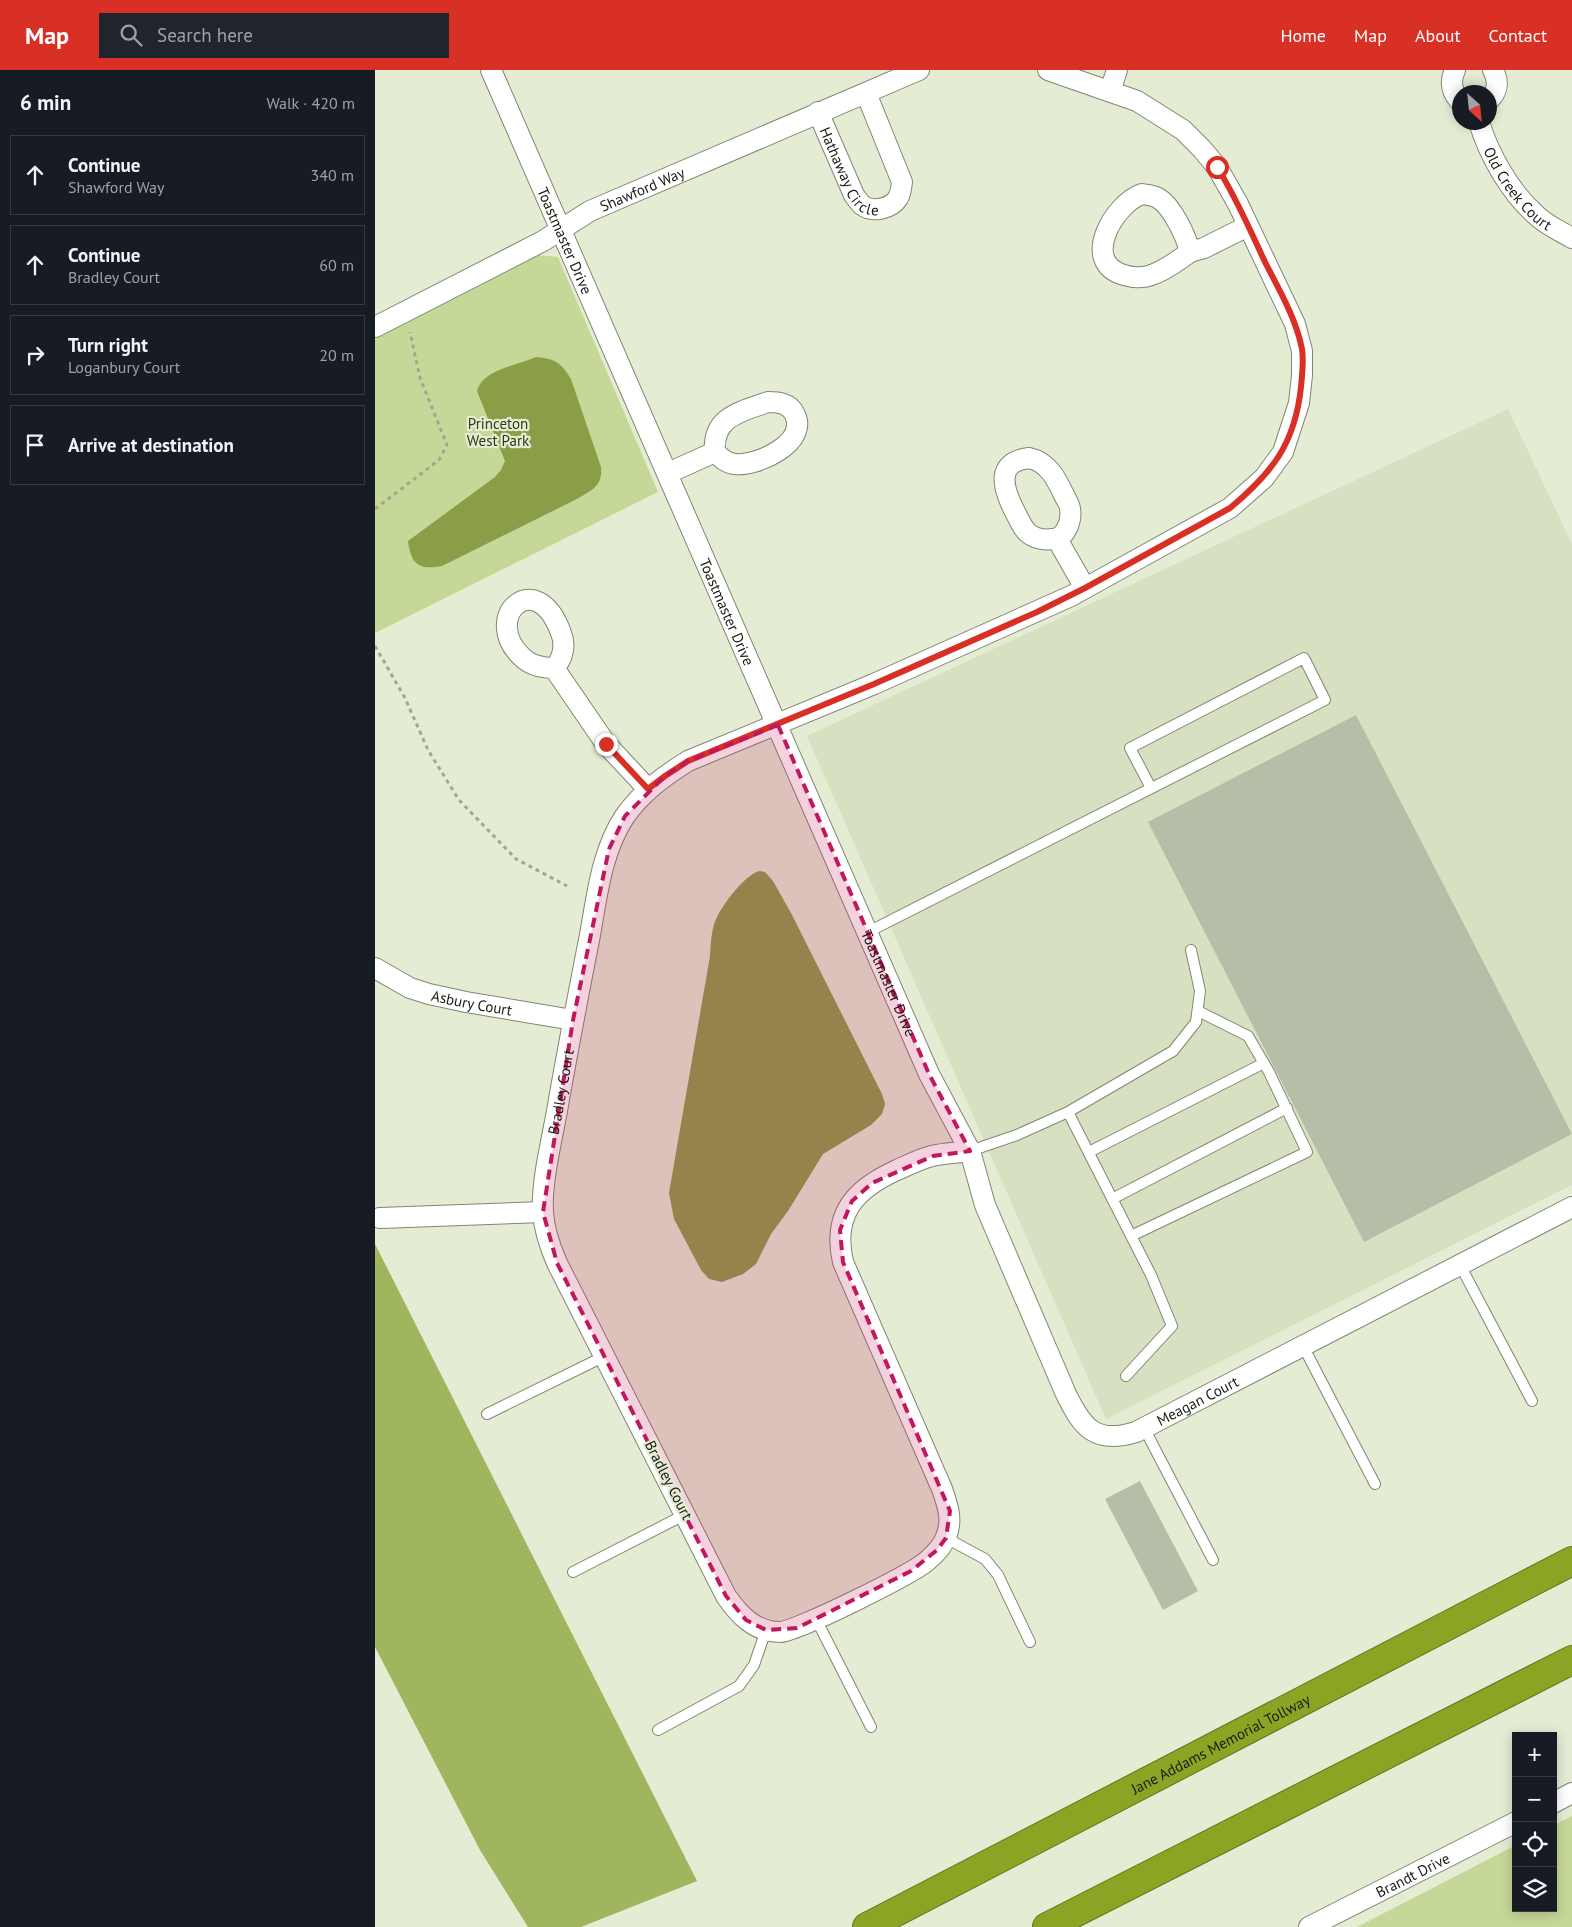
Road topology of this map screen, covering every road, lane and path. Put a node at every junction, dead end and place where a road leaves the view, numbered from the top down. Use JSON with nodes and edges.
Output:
{"nodes":[{"id":1,"x":491,"y":70,"type":"edge"},
{"id":2,"x":919,"y":70,"type":"edge"},
{"id":3,"x":1117,"y":70,"type":"edge"},
{"id":4,"x":1455,"y":70,"type":"edge"},
{"id":5,"x":1493,"y":70,"type":"edge"},
{"id":6,"x":1058,"y":72,"type":"edge"},
{"id":7,"x":1452,"y":85,"type":"edge"},
{"id":8,"x":1497,"y":85,"type":"edge"},
{"id":9,"x":1111,"y":91,"type":"junction"},
{"id":10,"x":866,"y":93,"type":"junction"},
{"id":11,"x":818,"y":112,"type":"junction"},
{"id":12,"x":1483,"y":130,"type":"edge"},
{"id":13,"x":1248,"y":226,"type":"junction"},
{"id":14,"x":562,"y":231,"type":"junction"},
{"id":15,"x":1572,"y":238,"type":"edge"},
{"id":16,"x":1190,"y":252,"type":"junction"},
{"id":17,"x":375,"y":327,"type":"edge"},
{"id":18,"x":410,"y":332,"type":"dead end"},
{"id":19,"x":715,"y":452,"type":"dead end"},
{"id":20,"x":668,"y":473,"type":"junction"},
{"id":21,"x":375,"y":509,"type":"edge"},
{"id":22,"x":1057,"y":539,"type":"dead end"},
{"id":23,"x":1085,"y":588,"type":"junction"},
{"id":24,"x":375,"y":646,"type":"edge"},
{"id":25,"x":554,"y":668,"type":"dead end"},
{"id":26,"x":778,"y":725,"type":"junction"},
{"id":27,"x":1151,"y":788,"type":"junction"},
{"id":28,"x":648,"y":789,"type":"junction"},
{"id":29,"x":567,"y":886,"type":"dead end"},
{"id":30,"x":868,"y":932,"type":"junction"},
{"id":31,"x":1191,"y":950,"type":"dead end"},
{"id":32,"x":375,"y":968,"type":"edge"},
{"id":33,"x":1198,"y":1011,"type":"junction"},
{"id":34,"x":573,"y":1020,"type":"junction"},
{"id":35,"x":1264,"y":1063,"type":"junction"},
{"id":36,"x":1287,"y":1108,"type":"junction"},
{"id":37,"x":1068,"y":1112,"type":"junction"},
{"id":38,"x":970,"y":1151,"type":"junction"},
{"id":39,"x":1089,"y":1152,"type":"junction"},
{"id":40,"x":1112,"y":1199,"type":"junction"},
{"id":41,"x":1572,"y":1207,"type":"edge"},
{"id":42,"x":543,"y":1212,"type":"junction"},
{"id":43,"x":380,"y":1218,"type":"dead end"},
{"id":44,"x":1131,"y":1236,"type":"junction"},
{"id":45,"x":1460,"y":1265,"type":"junction"},
{"id":46,"x":1303,"y":1346,"type":"junction"},
{"id":47,"x":605,"y":1356,"type":"junction"},
{"id":48,"x":1126,"y":1376,"type":"dead end"},
{"id":49,"x":1532,"y":1401,"type":"dead end"},
{"id":50,"x":487,"y":1414,"type":"dead end"},
{"id":51,"x":1144,"y":1428,"type":"junction"},
{"id":52,"x":1375,"y":1484,"type":"dead end"},
{"id":53,"x":686,"y":1514,"type":"junction"},
{"id":54,"x":946,"y":1538,"type":"junction"},
{"id":55,"x":1213,"y":1560,"type":"dead end"},
{"id":56,"x":1572,"y":1561,"type":"edge"},
{"id":57,"x":573,"y":1572,"type":"dead end"},
{"id":58,"x":816,"y":1619,"type":"junction"},
{"id":59,"x":765,"y":1630,"type":"junction"},
{"id":60,"x":1030,"y":1642,"type":"dead end"},
{"id":61,"x":1572,"y":1660,"type":"edge"},
{"id":62,"x":871,"y":1727,"type":"dead end"},
{"id":63,"x":658,"y":1730,"type":"dead end"},
{"id":64,"x":1572,"y":1793,"type":"edge"},
{"id":65,"x":1557,"y":1801,"type":"edge"},
{"id":66,"x":1512,"y":1824,"type":"edge"},
{"id":67,"x":867,"y":1927,"type":"edge"},
{"id":68,"x":1047,"y":1927,"type":"edge"},
{"id":69,"x":1309,"y":1927,"type":"edge"}],
"edges":[{"from":1,"to":14,"type":"street","name":"Toastmaster Drive"},
{"from":2,"to":10,"type":"street","name":"Shawford Way"},
{"from":3,"to":9,"type":"street"},
{"from":4,"to":7,"type":"street"},
{"from":5,"to":8,"type":"street"},
{"from":6,"to":9,"type":"street"},
{"from":9,"to":13,"type":"street"},
{"from":10,"to":11,"type":"street","name":"Shawford Way"},
{"from":10,"to":11,"type":"street","name":"Hathaway Circle"},
{"from":11,"to":14,"type":"street","name":"Shawford Way"},
{"from":12,"to":15,"type":"street","name":"Old Creek Court"},
{"from":13,"to":16,"type":"street"},
{"from":13,"to":23,"type":"street"},
{"from":14,"to":17,"type":"street","name":"Shawford Way"},
{"from":14,"to":20,"type":"street","name":"Toastmaster Drive"},
{"from":16,"to":16,"type":"street"},
{"from":18,"to":21,"type":"path"},
{"from":19,"to":20,"type":"street"},
{"from":20,"to":26,"type":"street","name":"Toastmaster Drive"},
{"from":22,"to":23,"type":"street"},
{"from":23,"to":26,"type":"street"},
{"from":24,"to":29,"type":"path"},
{"from":25,"to":28,"type":"street"},
{"from":26,"to":28,"type":"street","name":"Bradley Court"},
{"from":26,"to":30,"type":"street","name":"Toastmaster Drive"},
{"from":27,"to":27,"type":"lane"},
{"from":27,"to":30,"type":"lane"},
{"from":28,"to":34,"type":"street","name":"Bradley Court"},
{"from":30,"to":38,"type":"street","name":"Toastmaster Drive"},
{"from":31,"to":33,"type":"lane"},
{"from":32,"to":34,"type":"street","name":"Asbury Court"},
{"from":33,"to":35,"type":"lane"},
{"from":33,"to":37,"type":"lane"},
{"from":34,"to":42,"type":"street","name":"Bradley Court"},
{"from":35,"to":36,"type":"lane"},
{"from":35,"to":39,"type":"lane"},
{"from":36,"to":40,"type":"lane"},
{"from":36,"to":44,"type":"lane"},
{"from":37,"to":38,"type":"lane"},
{"from":37,"to":39,"type":"lane"},
{"from":38,"to":51,"type":"street","name":"Meagan Court"},
{"from":38,"to":54,"type":"street"},
{"from":39,"to":40,"type":"lane"},
{"from":40,"to":44,"type":"lane"},
{"from":41,"to":45,"type":"street","name":"Meagan Court"},
{"from":42,"to":43,"type":"street"},
{"from":42,"to":47,"type":"street","name":"Bradley Court"},
{"from":44,"to":48,"type":"lane"},
{"from":45,"to":46,"type":"street","name":"Meagan Court"},
{"from":45,"to":49,"type":"lane"},
{"from":46,"to":51,"type":"street","name":"Meagan Court"},
{"from":46,"to":52,"type":"lane"},
{"from":47,"to":50,"type":"lane"},
{"from":47,"to":53,"type":"street","name":"Bradley Court"},
{"from":51,"to":55,"type":"lane"},
{"from":53,"to":57,"type":"lane"},
{"from":53,"to":59,"type":"street","name":"Bradley Court"},
{"from":54,"to":58,"type":"street"},
{"from":54,"to":60,"type":"lane"},
{"from":56,"to":67,"type":"highway","name":"Jane Addams Memorial Tollway"},
{"from":58,"to":59,"type":"street"},
{"from":58,"to":62,"type":"lane"},
{"from":59,"to":63,"type":"lane"},
{"from":61,"to":68,"type":"highway"},
{"from":64,"to":65,"type":"street"},
{"from":66,"to":69,"type":"street","name":"Brandt Drive"}]}
